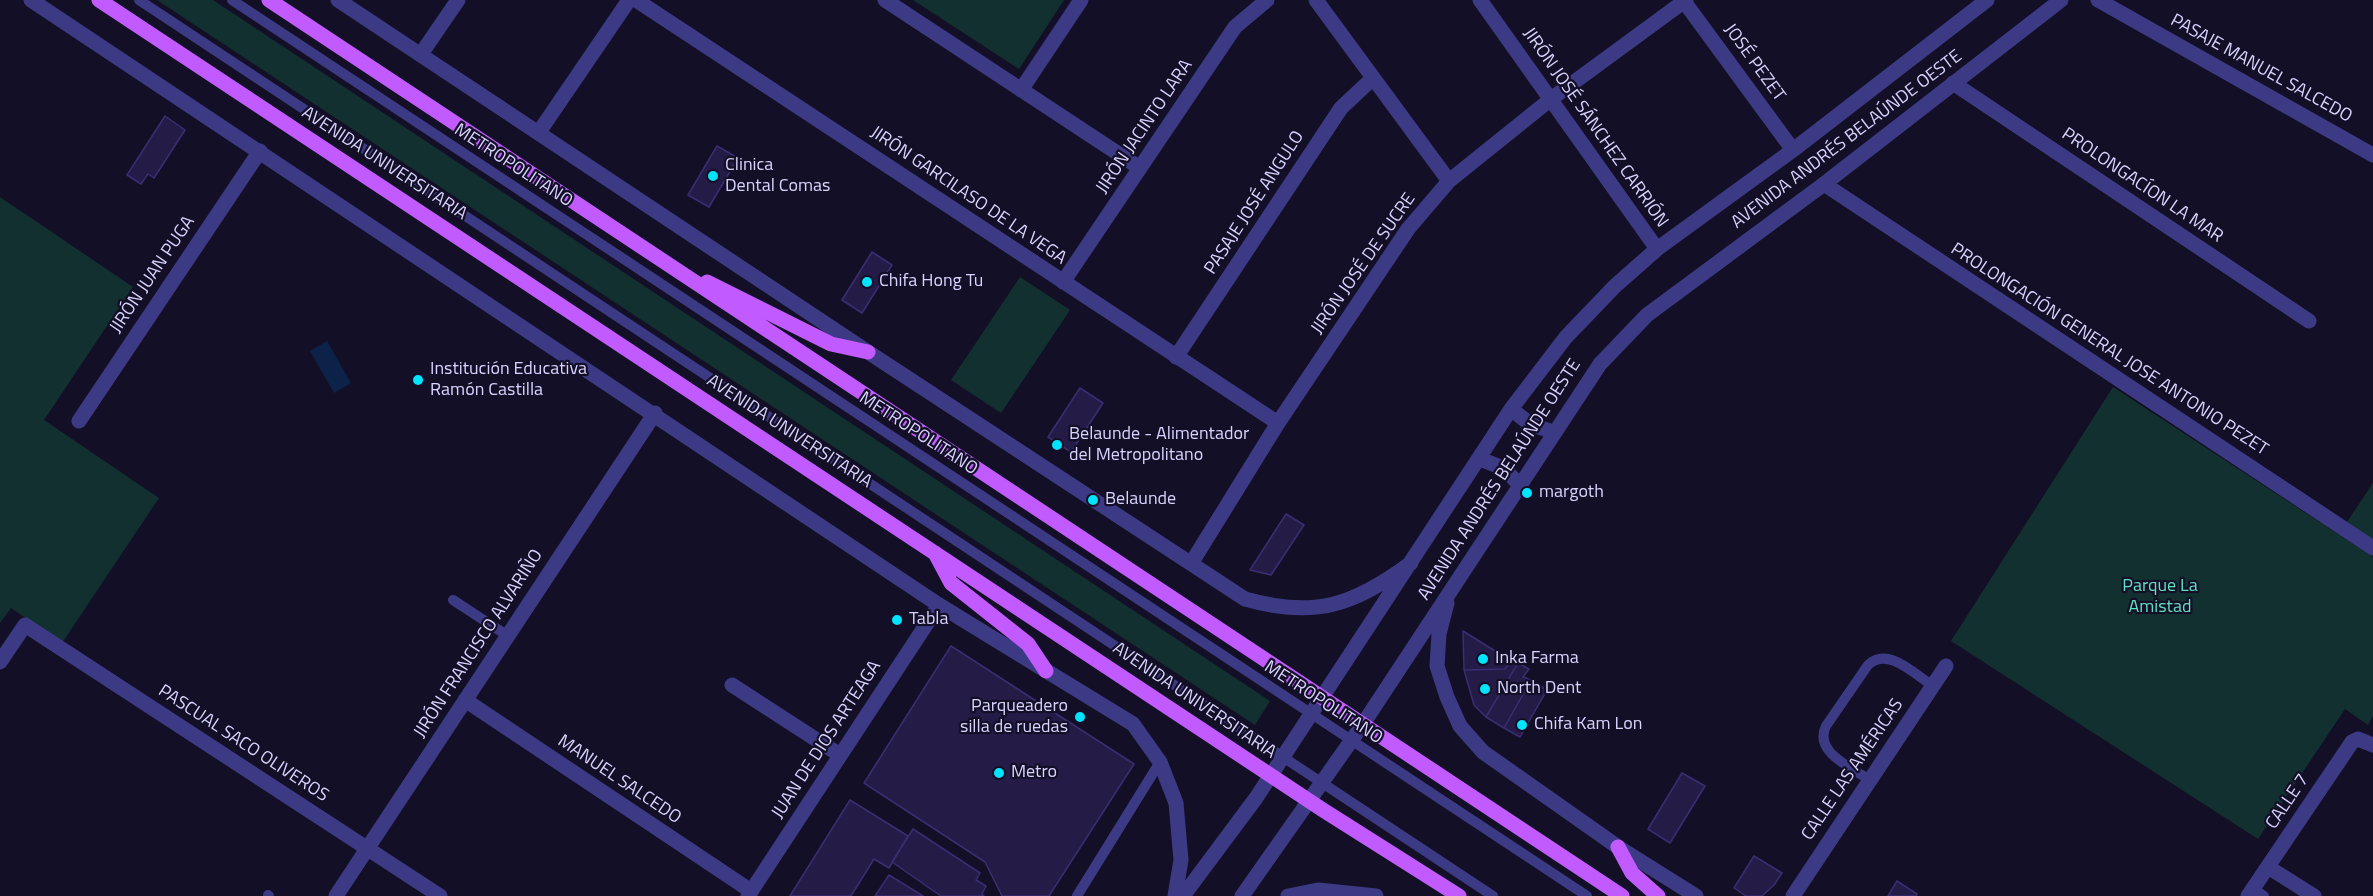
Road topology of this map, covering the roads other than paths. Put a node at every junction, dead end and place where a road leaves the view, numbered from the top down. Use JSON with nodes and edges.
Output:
{"nodes":[{"id":1,"x":31,"y":0,"type":"edge"},
{"id":2,"x":99,"y":0,"type":"edge"},
{"id":3,"x":139,"y":0,"type":"edge"},
{"id":4,"x":232,"y":0,"type":"edge"},
{"id":5,"x":269,"y":0,"type":"edge"},
{"id":6,"x":338,"y":0,"type":"edge"},
{"id":7,"x":458,"y":0,"type":"edge"},
{"id":8,"x":629,"y":0,"type":"edge"},
{"id":9,"x":636,"y":0,"type":"edge"},
{"id":10,"x":885,"y":0,"type":"edge"},
{"id":11,"x":1081,"y":0,"type":"edge"},
{"id":12,"x":1267,"y":0,"type":"edge"},
{"id":13,"x":1316,"y":0,"type":"edge"},
{"id":14,"x":1480,"y":0,"type":"edge"},
{"id":15,"x":1684,"y":0,"type":"edge"},
{"id":16,"x":1986,"y":0,"type":"edge"},
{"id":17,"x":2061,"y":0,"type":"edge"},
{"id":18,"x":2098,"y":0,"type":"edge"},
{"id":19,"x":421,"y":54,"type":"junction"},
{"id":20,"x":1373,"y":78,"type":"junction"},
{"id":21,"x":1953,"y":83,"type":"junction"},
{"id":22,"x":1021,"y":90,"type":"junction"},
{"id":23,"x":1551,"y":99,"type":"junction"},
{"id":24,"x":539,"y":132,"type":"junction"},
{"id":25,"x":1793,"y":150,"type":"junction"},
{"id":26,"x":260,"y":151,"type":"junction"},
{"id":27,"x":2373,"y":155,"type":"edge"},
{"id":28,"x":1140,"y":168,"type":"junction"},
{"id":29,"x":1449,"y":182,"type":"junction"},
{"id":30,"x":1824,"y":184,"type":"junction"},
{"id":31,"x":1657,"y":249,"type":"junction"},
{"id":32,"x":687,"y":278,"type":"junction"},
{"id":33,"x":1063,"y":282,"type":"junction"},
{"id":34,"x":2309,"y":321,"type":"dead end"},
{"id":35,"x":868,"y":352,"type":"junction"},
{"id":36,"x":1176,"y":357,"type":"junction"},
{"id":37,"x":1511,"y":409,"type":"junction"},
{"id":38,"x":655,"y":413,"type":"junction"},
{"id":39,"x":79,"y":421,"type":"dead end"},
{"id":40,"x":1278,"y":423,"type":"junction"},
{"id":41,"x":1553,"y":432,"type":"junction"},
{"id":42,"x":1480,"y":459,"type":"junction"},
{"id":43,"x":1519,"y":484,"type":"junction"},
{"id":44,"x":2373,"y":548,"type":"edge"},
{"id":45,"x":934,"y":550,"type":"junction"},
{"id":46,"x":1192,"y":562,"type":"junction"},
{"id":47,"x":1411,"y":563,"type":"junction"},
{"id":48,"x":1450,"y":593,"type":"junction"},
{"id":49,"x":453,"y":600,"type":"dead end"},
{"id":50,"x":939,"y":605,"type":"junction"},
{"id":51,"x":508,"y":636,"type":"junction"},
{"id":52,"x":0,"y":662,"type":"edge"},
{"id":53,"x":1946,"y":666,"type":"dead end"},
{"id":54,"x":1046,"y":670,"type":"junction"},
{"id":55,"x":732,"y":685,"type":"dead end"},
{"id":56,"x":1933,"y":686,"type":"junction"},
{"id":57,"x":1323,"y":697,"type":"junction"},
{"id":58,"x":465,"y":700,"type":"junction"},
{"id":59,"x":1311,"y":714,"type":"junction"},
{"id":60,"x":1363,"y":724,"type":"junction"},
{"id":61,"x":1351,"y":740,"type":"junction"},
{"id":62,"x":2369,"y":742,"type":"edge"},
{"id":63,"x":840,"y":755,"type":"junction"},
{"id":64,"x":1283,"y":756,"type":"junction"},
{"id":65,"x":1160,"y":762,"type":"junction"},
{"id":66,"x":1271,"y":775,"type":"junction"},
{"id":67,"x":1870,"y":780,"type":"junction"},
{"id":68,"x":1322,"y":783,"type":"junction"},
{"id":69,"x":1310,"y":801,"type":"junction"},
{"id":70,"x":1618,"y":847,"type":"junction"},
{"id":71,"x":366,"y":850,"type":"junction"},
{"id":72,"x":2268,"y":867,"type":"junction"},
{"id":73,"x":2255,"y":893,"type":"edge"},
{"id":74,"x":750,"y":894,"type":"edge"},
{"id":75,"x":336,"y":896,"type":"edge"},
{"id":76,"x":440,"y":896,"type":"edge"},
{"id":77,"x":1077,"y":896,"type":"edge"},
{"id":78,"x":1175,"y":896,"type":"edge"},
{"id":79,"x":1183,"y":896,"type":"edge"},
{"id":80,"x":1242,"y":896,"type":"edge"},
{"id":81,"x":1288,"y":896,"type":"edge"},
{"id":82,"x":1376,"y":896,"type":"edge"},
{"id":83,"x":1458,"y":896,"type":"edge"},
{"id":84,"x":1493,"y":896,"type":"edge"},
{"id":85,"x":1587,"y":896,"type":"edge"},
{"id":86,"x":1622,"y":896,"type":"edge"},
{"id":87,"x":1658,"y":896,"type":"edge"},
{"id":88,"x":1696,"y":896,"type":"edge"},
{"id":89,"x":1793,"y":896,"type":"edge"},
{"id":90,"x":2314,"y":896,"type":"edge"}],
"edges":[{"from":1,"to":26,"type":"street"},
{"from":2,"to":45,"type":"main road","name":"AVENIDA UNIVERSITARIA"},
{"from":3,"to":64,"type":"lane"},
{"from":4,"to":59,"type":"lane","name":"METROPOLITANO"},
{"from":5,"to":32,"type":"main road"},
{"from":6,"to":19,"type":"street"},
{"from":7,"to":19,"type":"street"},
{"from":8,"to":24,"type":"street"},
{"from":9,"to":33,"type":"street","name":"JIRÓN GARCILASO DE LA VEGA"},
{"from":10,"to":22,"type":"street"},
{"from":11,"to":22,"type":"street"},
{"from":12,"to":28,"type":"street","name":"JIRÓN JACINTO LARA"},
{"from":13,"to":20,"type":"street"},
{"from":14,"to":23,"type":"street","name":"JIRÓN JOSÉ SÁNCHEZ CARRIÓN"},
{"from":15,"to":23,"type":"street","name":"JIRÓN JOSÉ DE SUCRE"},
{"from":15,"to":25,"type":"street","name":"JOSÉ PEZET"},
{"from":16,"to":25,"type":"street","name":"AVENIDA ANDRÉS BELAÚNDE OESTE"},
{"from":17,"to":21,"type":"street","name":"AVENIDA ANDRÉS BELAÚNDE OESTE"},
{"from":18,"to":27,"type":"street","name":"PASAJE MANUEL SALCEDO"},
{"from":19,"to":24,"type":"street"},
{"from":20,"to":29,"type":"street"},
{"from":20,"to":36,"type":"street","name":"PASAJE JOSÉ ANGULO"},
{"from":21,"to":30,"type":"street","name":"AVENIDA ANDRÉS BELAÚNDE OESTE"},
{"from":21,"to":34,"type":"street","name":"PROLONGACÍON LA MAR"},
{"from":22,"to":28,"type":"street"},
{"from":23,"to":29,"type":"street","name":"JIRÓN JOSÉ DE SUCRE"},
{"from":23,"to":31,"type":"street","name":"JIRÓN JOSÉ SÁNCHEZ CARRIÓN"},
{"from":24,"to":35,"type":"street"},
{"from":25,"to":31,"type":"street","name":"AVENIDA ANDRÉS BELAÚNDE OESTE"},
{"from":26,"to":38,"type":"street"},
{"from":26,"to":39,"type":"street","name":"JIRÓN JUAN PUGA"},
{"from":28,"to":33,"type":"street","name":"JIRÓN JACINTO LARA"},
{"from":29,"to":40,"type":"street","name":"JIRÓN JOSÉ DE SUCRE"},
{"from":30,"to":41,"type":"street","name":"AVENIDA ANDRÉS BELAÚNDE OESTE"},
{"from":30,"to":44,"type":"street","name":"PROLONGACIÓN GENERAL JOSE ANTONIO PEZET"},
{"from":31,"to":37,"type":"street","name":"AVENIDA ANDRÉS BELAÚNDE OESTE"},
{"from":32,"to":35,"type":"main road"},
{"from":32,"to":57,"type":"main road"},
{"from":33,"to":36,"type":"street","name":"JIRÓN GARCILASO DE LA VEGA"},
{"from":35,"to":46,"type":"street"},
{"from":36,"to":40,"type":"street","name":"JIRÓN GARCILASO DE LA VEGA"},
{"from":37,"to":41,"type":"street"},
{"from":37,"to":42,"type":"street","name":"AVENIDA ANDRÉS BELAÚNDE OESTE"},
{"from":38,"to":50,"type":"street"},
{"from":38,"to":51,"type":"street","name":"JIRÓN FRANCISCO ALVARIÑO"},
{"from":40,"to":46,"type":"street","name":"JIRÓN JOSÉ DE SUCRE"},
{"from":41,"to":43,"type":"street","name":"AVENIDA ANDRÉS BELAÚNDE OESTE"},
{"from":42,"to":43,"type":"street"},
{"from":42,"to":47,"type":"street","name":"AVENIDA ANDRÉS BELAÚNDE OESTE"},
{"from":43,"to":48,"type":"street","name":"AVENIDA ANDRÉS BELAÚNDE OESTE"},
{"from":45,"to":54,"type":"main road"},
{"from":45,"to":66,"type":"main road","name":"AVENIDA UNIVERSITARIA"},
{"from":46,"to":47,"type":"street"},
{"from":47,"to":57,"type":"street","name":"AVENIDA ANDRÉS BELAÚNDE OESTE"},
{"from":48,"to":60,"type":"street","name":"AVENIDA ANDRÉS BELAÚNDE OESTE"},
{"from":48,"to":70,"type":"street"},
{"from":49,"to":51,"type":"lane"},
{"from":50,"to":54,"type":"street"},
{"from":50,"to":63,"type":"street","name":"JUAN DE DIOS ARTEAGA"},
{"from":51,"to":58,"type":"street","name":"JIRÓN FRANCISCO ALVARIÑO"},
{"from":52,"to":71,"type":"street","name":"PASCUAL SACO OLIVEROS"},
{"from":53,"to":56,"type":"street","name":"CALLE LAS AMÉRICAS"},
{"from":54,"to":65,"type":"street"},
{"from":55,"to":63,"type":"street"},
{"from":56,"to":67,"type":"street","name":"CALLE LAS AMÉRICAS"},
{"from":56,"to":67,"type":"lane"},
{"from":57,"to":59,"type":"street","name":"AVENIDA ANDRÉS BELAÚNDE OESTE"},
{"from":57,"to":60,"type":"main road"},
{"from":58,"to":71,"type":"street","name":"JIRÓN FRANCISCO ALVARIÑO"},
{"from":58,"to":74,"type":"street","name":"MANUEL SALCEDO"},
{"from":59,"to":61,"type":"lane","name":"METROPOLITANO"},
{"from":59,"to":64,"type":"street","name":"AVENIDA ANDRÉS BELAÚNDE OESTE"},
{"from":60,"to":61,"type":"street","name":"AVENIDA ANDRÉS BELAÚNDE OESTE"},
{"from":60,"to":86,"type":"main road"},
{"from":61,"to":68,"type":"street","name":"AVENIDA ANDRÉS BELAÚNDE OESTE"},
{"from":61,"to":85,"type":"lane","name":"METROPOLITANO"},
{"from":62,"to":72,"type":"street","name":"CALLE 7"},
{"from":63,"to":74,"type":"street","name":"JUAN DE DIOS ARTEAGA"},
{"from":64,"to":66,"type":"street","name":"AVENIDA ANDRÉS BELAÚNDE OESTE"},
{"from":64,"to":68,"type":"lane"},
{"from":65,"to":77,"type":"lane"},
{"from":65,"to":78,"type":"street"},
{"from":66,"to":69,"type":"main road","name":"AVENIDA UNIVERSITARIA"},
{"from":66,"to":79,"type":"street","name":"AVENIDA ANDRÉS BELAÚNDE OESTE"},
{"from":67,"to":89,"type":"street","name":"CALLE LAS AMÉRICAS"},
{"from":68,"to":69,"type":"street","name":"AVENIDA ANDRÉS BELAÚNDE OESTE"},
{"from":68,"to":84,"type":"lane"},
{"from":69,"to":80,"type":"street","name":"AVENIDA ANDRÉS BELAÚNDE OESTE"},
{"from":69,"to":83,"type":"main road","name":"AVENIDA UNIVERSITARIA"},
{"from":70,"to":87,"type":"main road"},
{"from":70,"to":88,"type":"street"},
{"from":71,"to":75,"type":"street","name":"JIRÓN FRANCISCO ALVARIÑO"},
{"from":71,"to":76,"type":"street","name":"PASCUAL SACO OLIVEROS"},
{"from":72,"to":73,"type":"street","name":"CALLE 7"},
{"from":72,"to":90,"type":"street"},
{"from":81,"to":82,"type":"street"}]}
